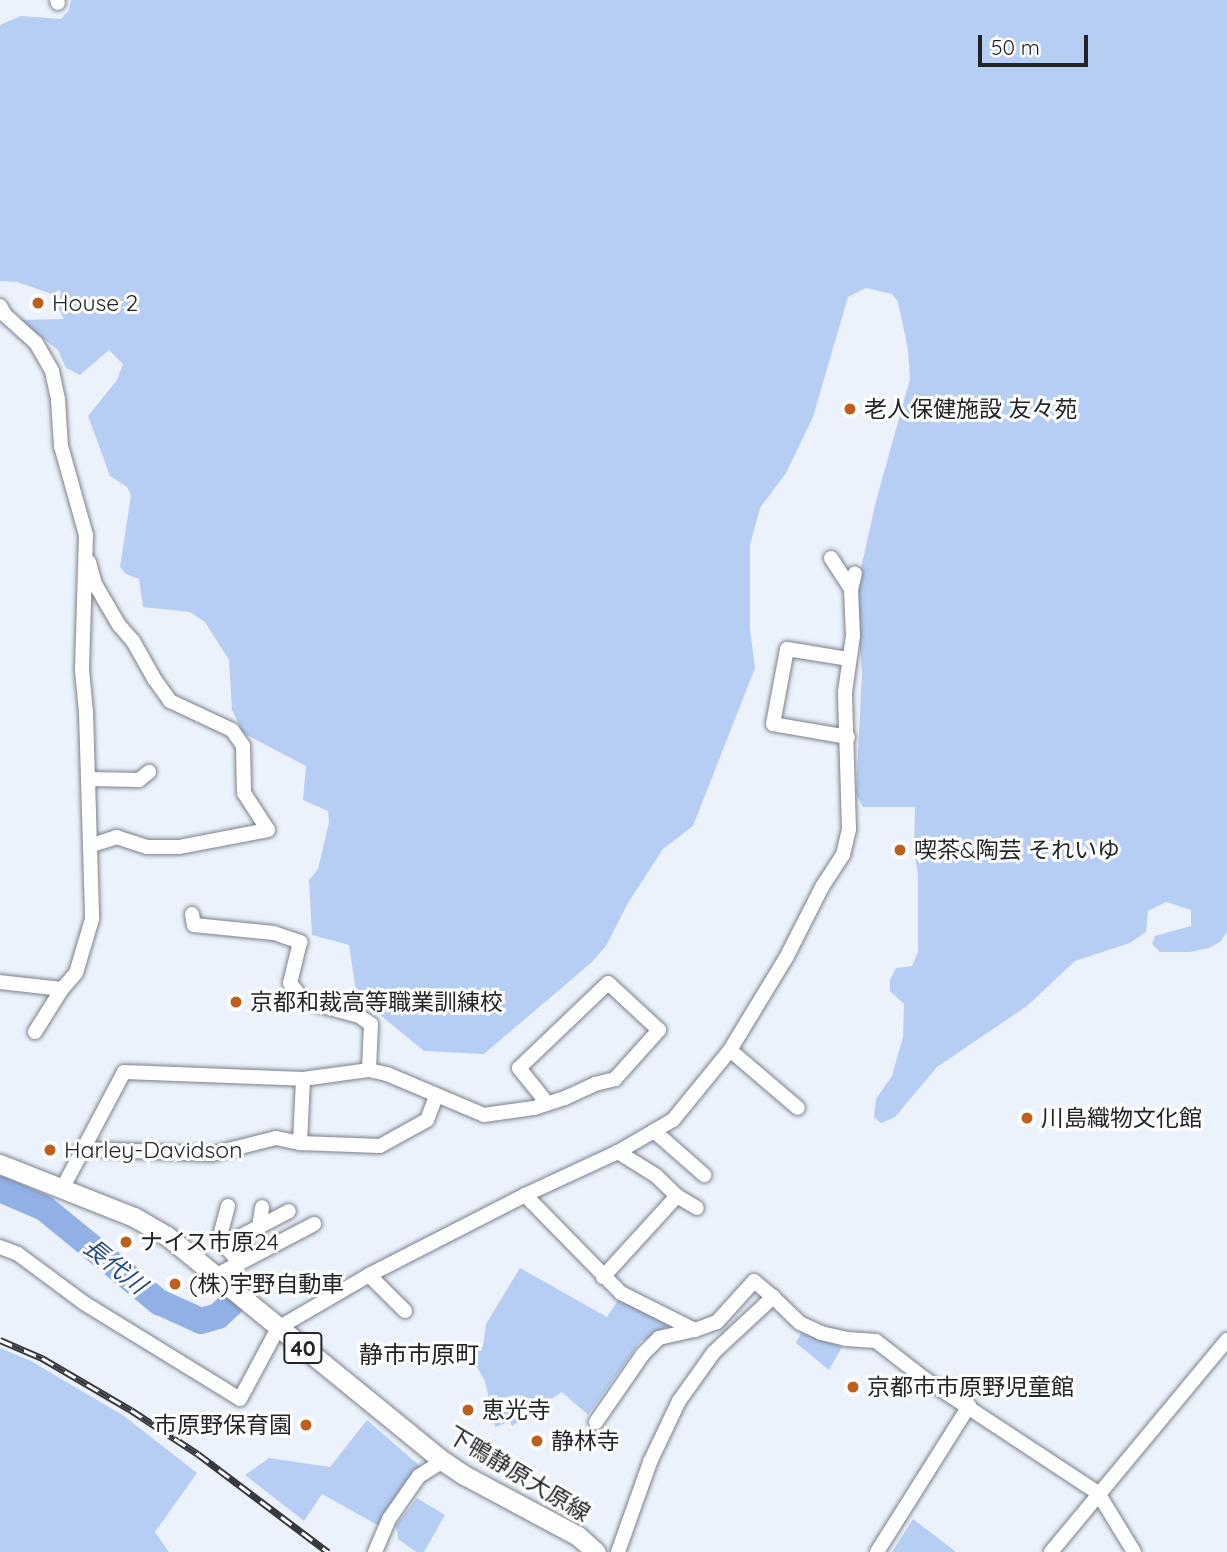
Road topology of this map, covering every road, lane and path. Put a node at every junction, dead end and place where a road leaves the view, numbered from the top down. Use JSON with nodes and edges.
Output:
{"nodes":[{"id":1,"x":2,"y":312,"type":"edge"},
{"id":2,"x":85,"y":550,"type":"junction"},
{"id":3,"x":831,"y":558,"type":"dead end"},
{"id":4,"x":855,"y":573,"type":"dead end"},
{"id":5,"x":851,"y":589,"type":"junction"},
{"id":6,"x":849,"y":659,"type":"junction"},
{"id":7,"x":849,"y":737,"type":"junction"},
{"id":8,"x":149,"y":772,"type":"dead end"},
{"id":9,"x":88,"y":779,"type":"junction"},
{"id":10,"x":90,"y":846,"type":"junction"},
{"id":11,"x":192,"y":914,"type":"dead end"},
{"id":12,"x":0,"y":982,"type":"edge"},
{"id":13,"x":62,"y":989,"type":"junction"},
{"id":14,"x":35,"y":1032,"type":"dead end"},
{"id":15,"x":730,"y":1050,"type":"junction"},
{"id":16,"x":369,"y":1070,"type":"junction"},
{"id":17,"x":303,"y":1079,"type":"junction"},
{"id":18,"x":436,"y":1096,"type":"junction"},
{"id":19,"x":547,"y":1103,"type":"junction"},
{"id":20,"x":798,"y":1108,"type":"dead end"},
{"id":21,"x":654,"y":1131,"type":"junction"},
{"id":22,"x":300,"y":1143,"type":"junction"},
{"id":23,"x":81,"y":1149,"type":"junction"},
{"id":24,"x":618,"y":1152,"type":"junction"},
{"id":25,"x":0,"y":1164,"type":"edge"},
{"id":26,"x":704,"y":1175,"type":"dead end"},
{"id":27,"x":62,"y":1189,"type":"junction"},
{"id":28,"x":525,"y":1195,"type":"junction"},
{"id":29,"x":677,"y":1196,"type":"junction"},
{"id":30,"x":228,"y":1206,"type":"dead end"},
{"id":31,"x":262,"y":1207,"type":"dead end"},
{"id":32,"x":697,"y":1208,"type":"dead end"},
{"id":33,"x":289,"y":1211,"type":"dead end"},
{"id":34,"x":314,"y":1224,"type":"dead end"},
{"id":35,"x":259,"y":1227,"type":"junction"},
{"id":36,"x":224,"y":1245,"type":"junction"},
{"id":37,"x":0,"y":1247,"type":"edge"},
{"id":38,"x":240,"y":1263,"type":"junction"},
{"id":39,"x":369,"y":1275,"type":"junction"},
{"id":40,"x":215,"y":1276,"type":"junction"},
{"id":41,"x":603,"y":1277,"type":"junction"},
{"id":42,"x":773,"y":1297,"type":"junction"},
{"id":43,"x":405,"y":1311,"type":"dead end"},
{"id":44,"x":278,"y":1328,"type":"junction"},
{"id":45,"x":695,"y":1330,"type":"junction"},
{"id":46,"x":1224,"y":1349,"type":"edge"},
{"id":47,"x":969,"y":1406,"type":"junction"},
{"id":48,"x":596,"y":1422,"type":"dead end"},
{"id":49,"x":443,"y":1461,"type":"junction"},
{"id":50,"x":1098,"y":1493,"type":"junction"},
{"id":51,"x":375,"y":1552,"type":"edge"},
{"id":52,"x":596,"y":1552,"type":"edge"},
{"id":53,"x":618,"y":1552,"type":"edge"},
{"id":54,"x":877,"y":1552,"type":"edge"},
{"id":55,"x":1051,"y":1552,"type":"edge"},
{"id":56,"x":1134,"y":1552,"type":"edge"}],
"edges":[{"from":1,"to":2,"type":"street"},
{"from":2,"to":9,"type":"street"},
{"from":2,"to":10,"type":"street"},
{"from":3,"to":5,"type":"street"},
{"from":4,"to":5,"type":"street"},
{"from":5,"to":6,"type":"street"},
{"from":6,"to":7,"type":"street"},
{"from":6,"to":7,"type":"street"},
{"from":7,"to":15,"type":"street"},
{"from":8,"to":9,"type":"street"},
{"from":9,"to":10,"type":"street"},
{"from":10,"to":13,"type":"street"},
{"from":11,"to":16,"type":"street"},
{"from":12,"to":13,"type":"street"},
{"from":13,"to":14,"type":"street"},
{"from":15,"to":20,"type":"street"},
{"from":15,"to":21,"type":"street"},
{"from":16,"to":17,"type":"street"},
{"from":16,"to":18,"type":"street"},
{"from":17,"to":22,"type":"street"},
{"from":17,"to":23,"type":"street"},
{"from":18,"to":19,"type":"street"},
{"from":18,"to":22,"type":"street"},
{"from":19,"to":19,"type":"street"},
{"from":21,"to":24,"type":"street"},
{"from":21,"to":26,"type":"street"},
{"from":22,"to":23,"type":"street"},
{"from":23,"to":27,"type":"street"},
{"from":24,"to":28,"type":"street"},
{"from":24,"to":29,"type":"street"},
{"from":25,"to":27,"type":"main road","name":"下鴨静原大原線","number":"40"},
{"from":27,"to":40,"type":"main road","name":"下鴨静原大原線","number":"40"},
{"from":28,"to":39,"type":"street"},
{"from":28,"to":41,"type":"street"},
{"from":29,"to":32,"type":"street"},
{"from":29,"to":41,"type":"street"},
{"from":30,"to":36,"type":"street"},
{"from":31,"to":35,"type":"street"},
{"from":33,"to":35,"type":"street"},
{"from":34,"to":38,"type":"street"},
{"from":35,"to":36,"type":"street"},
{"from":36,"to":38,"type":"street"},
{"from":37,"to":44,"type":"street"},
{"from":38,"to":40,"type":"street"},
{"from":39,"to":43,"type":"street"},
{"from":39,"to":44,"type":"street"},
{"from":40,"to":44,"type":"main road","name":"下鴨静原大原線","number":"40"},
{"from":41,"to":45,"type":"street"},
{"from":42,"to":45,"type":"street"},
{"from":42,"to":47,"type":"street"},
{"from":42,"to":53,"type":"street"},
{"from":44,"to":49,"type":"main road","name":"下鴨静原大原線","number":"40"},
{"from":45,"to":48,"type":"street"},
{"from":46,"to":50,"type":"street"},
{"from":47,"to":50,"type":"street"},
{"from":47,"to":54,"type":"street"},
{"from":49,"to":51,"type":"street"},
{"from":49,"to":52,"type":"main road","name":"下鴨静原大原線","number":"40"},
{"from":50,"to":55,"type":"street"},
{"from":50,"to":56,"type":"street"}]}
